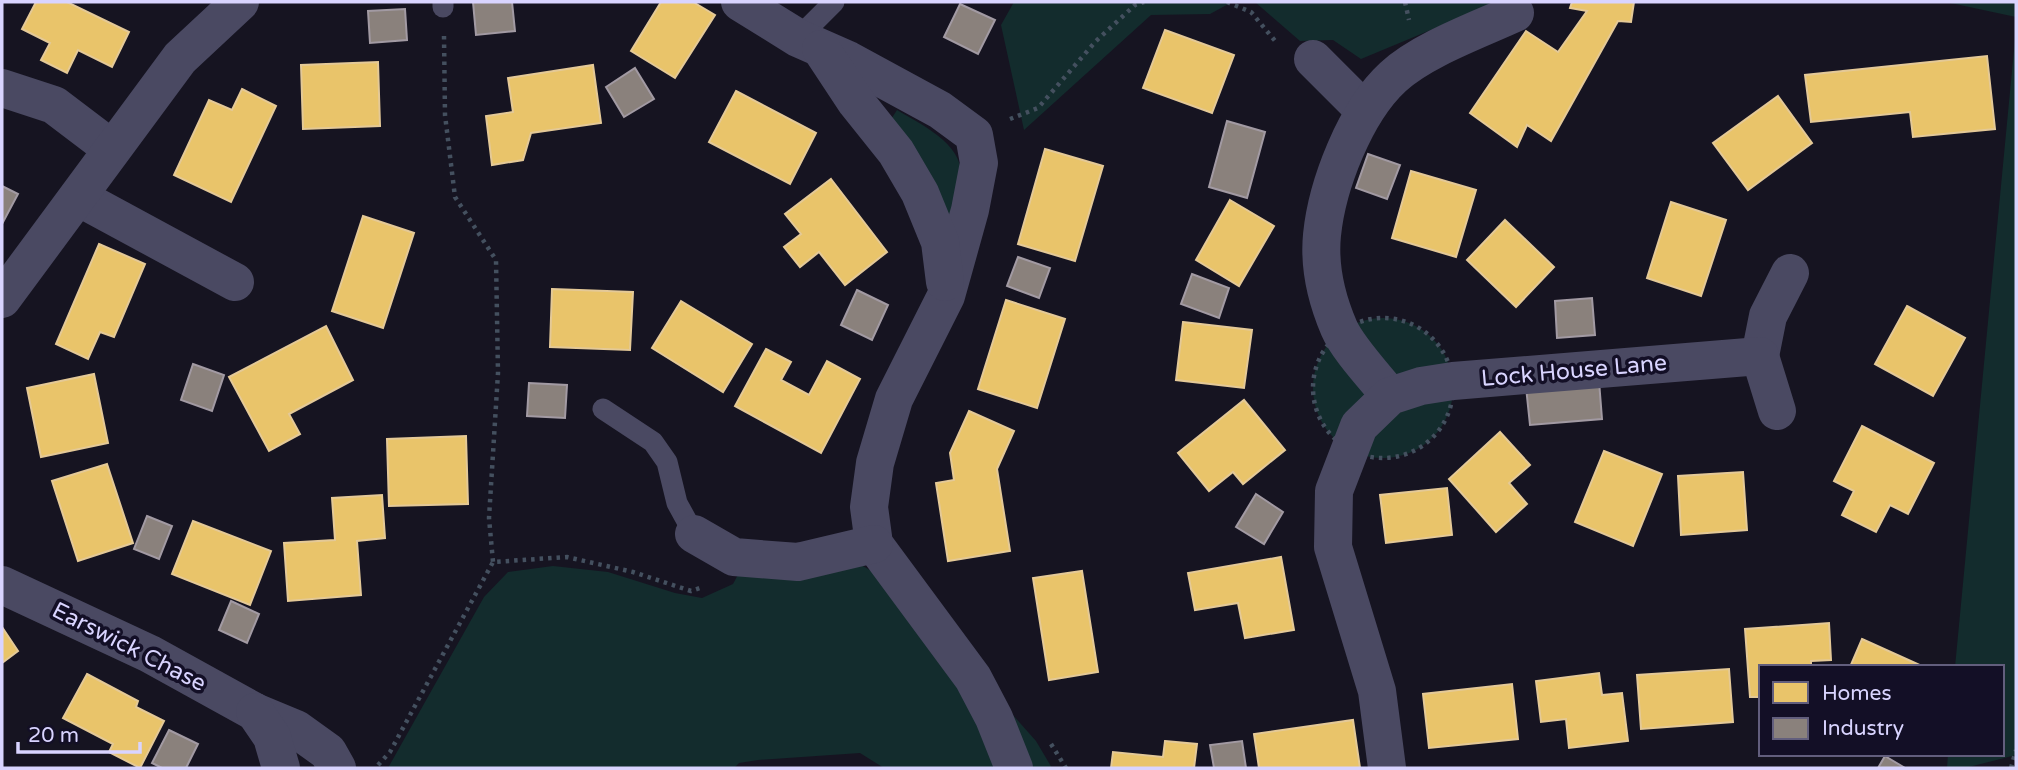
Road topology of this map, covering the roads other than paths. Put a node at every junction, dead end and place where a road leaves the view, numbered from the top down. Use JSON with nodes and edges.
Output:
{"nodes":[{"id":1,"x":240,"y":2,"type":"edge"},
{"id":2,"x":740,"y":2,"type":"edge"},
{"id":3,"x":834,"y":2,"type":"edge"},
{"id":4,"x":1515,"y":13,"type":"dead end"},
{"id":5,"x":809,"y":43,"type":"junction"},
{"id":6,"x":1312,"y":59,"type":"dead end"},
{"id":7,"x":2,"y":88,"type":"edge"},
{"id":8,"x":1364,"y":110,"type":"junction"},
{"id":9,"x":112,"y":149,"type":"junction"},
{"id":10,"x":78,"y":197,"type":"junction"},
{"id":11,"x":1790,"y":273,"type":"dead end"},
{"id":12,"x":234,"y":282,"type":"dead end"},
{"id":13,"x":946,"y":296,"type":"junction"},
{"id":14,"x":2,"y":299,"type":"edge"},
{"id":15,"x":1760,"y":356,"type":"junction"},
{"id":16,"x":1391,"y":396,"type":"junction"},
{"id":17,"x":603,"y":409,"type":"dead end"},
{"id":18,"x":1777,"y":411,"type":"dead end"},
{"id":19,"x":694,"y":534,"type":"joint"},
{"id":20,"x":874,"y":544,"type":"junction"},
{"id":21,"x":2,"y":585,"type":"edge"},
{"id":22,"x":255,"y":712,"type":"junction"},
{"id":23,"x":281,"y":768,"type":"edge"},
{"id":24,"x":337,"y":768,"type":"edge"},
{"id":25,"x":1014,"y":768,"type":"edge"},
{"id":26,"x":1387,"y":768,"type":"edge"}],
"edges":[{"from":1,"to":9,"type":"street"},
{"from":2,"to":5,"type":"street"},
{"from":3,"to":5,"type":"lane"},
{"from":4,"to":8,"type":"street"},
{"from":5,"to":13,"type":"street"},
{"from":5,"to":13,"type":"street"},
{"from":6,"to":8,"type":"street"},
{"from":7,"to":9,"type":"street"},
{"from":8,"to":16,"type":"street"},
{"from":9,"to":10,"type":"street"},
{"from":10,"to":12,"type":"street"},
{"from":10,"to":14,"type":"street"},
{"from":11,"to":15,"type":"street"},
{"from":13,"to":20,"type":"street"},
{"from":15,"to":16,"type":"street","name":"Lock House Lane"},
{"from":15,"to":18,"type":"street"},
{"from":16,"to":26,"type":"street","name":"Lock House Lane"},
{"from":17,"to":19,"type":"lane"},
{"from":19,"to":20,"type":"street"},
{"from":20,"to":25,"type":"street"},
{"from":21,"to":22,"type":"street","name":"Earswick Chase"},
{"from":22,"to":23,"type":"street","name":"Earswick Chase"},
{"from":22,"to":24,"type":"street","name":"Earswick Chase"}]}
